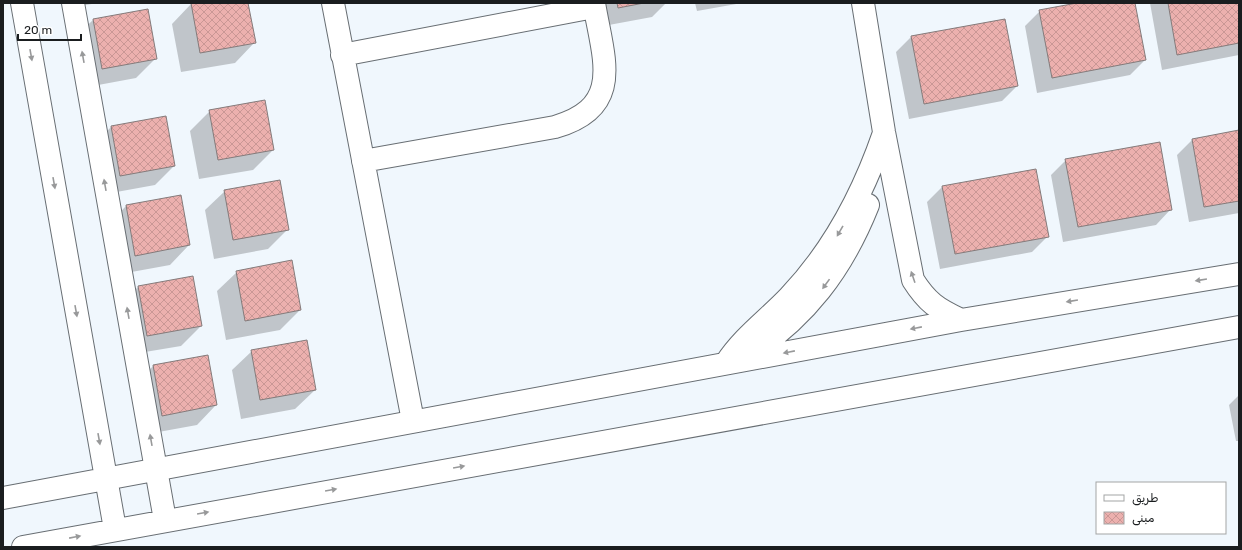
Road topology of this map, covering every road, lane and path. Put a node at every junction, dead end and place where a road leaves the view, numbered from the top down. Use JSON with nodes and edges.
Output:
{"nodes":[{"id":1,"x":22,"y":3,"type":"edge"},
{"id":2,"x":73,"y":3,"type":"edge"},
{"id":3,"x":333,"y":3,"type":"edge"},
{"id":4,"x":863,"y":3,"type":"edge"},
{"id":5,"x":594,"y":5,"type":"edge"},
{"id":6,"x":342,"y":54,"type":"junction"},
{"id":7,"x":884,"y":132,"type":"junction"},
{"id":8,"x":363,"y":161,"type":"junction"},
{"id":9,"x":1239,"y":274,"type":"edge"},
{"id":10,"x":961,"y":320,"type":"junction"},
{"id":11,"x":1239,"y":327,"type":"edge"},
{"id":12,"x":732,"y":362,"type":"junction"},
{"id":13,"x":413,"y":422,"type":"junction"},
{"id":14,"x":156,"y":469,"type":"junction"},
{"id":15,"x":106,"y":479,"type":"junction"},
{"id":16,"x":3,"y":498,"type":"edge"},
{"id":17,"x":165,"y":520,"type":"junction"},
{"id":18,"x":115,"y":529,"type":"junction"},
{"id":19,"x":23,"y":547,"type":"edge"}],
"edges":[{"from":1,"to":15,"type":"street","one_way":true},
{"from":14,"to":2,"type":"street","one_way":true},
{"from":3,"to":6,"type":"street"},
{"from":4,"to":7,"type":"street"},
{"from":5,"to":6,"type":"street"},
{"from":5,"to":8,"type":"street"},
{"from":6,"to":8,"type":"street"},
{"from":10,"to":7,"type":"street","one_way":true},
{"from":7,"to":12,"type":"street","one_way":true},
{"from":8,"to":13,"type":"street"},
{"from":9,"to":10,"type":"street","one_way":true},
{"from":10,"to":12,"type":"street","one_way":true},
{"from":17,"to":11,"type":"street","one_way":true},
{"from":12,"to":13,"type":"street"},
{"from":13,"to":14,"type":"street"},
{"from":14,"to":15,"type":"street"},
{"from":14,"to":17,"type":"street"},
{"from":15,"to":16,"type":"street"},
{"from":15,"to":18,"type":"street"},
{"from":17,"to":18,"type":"street"},
{"from":19,"to":18,"type":"street","one_way":true}]}
